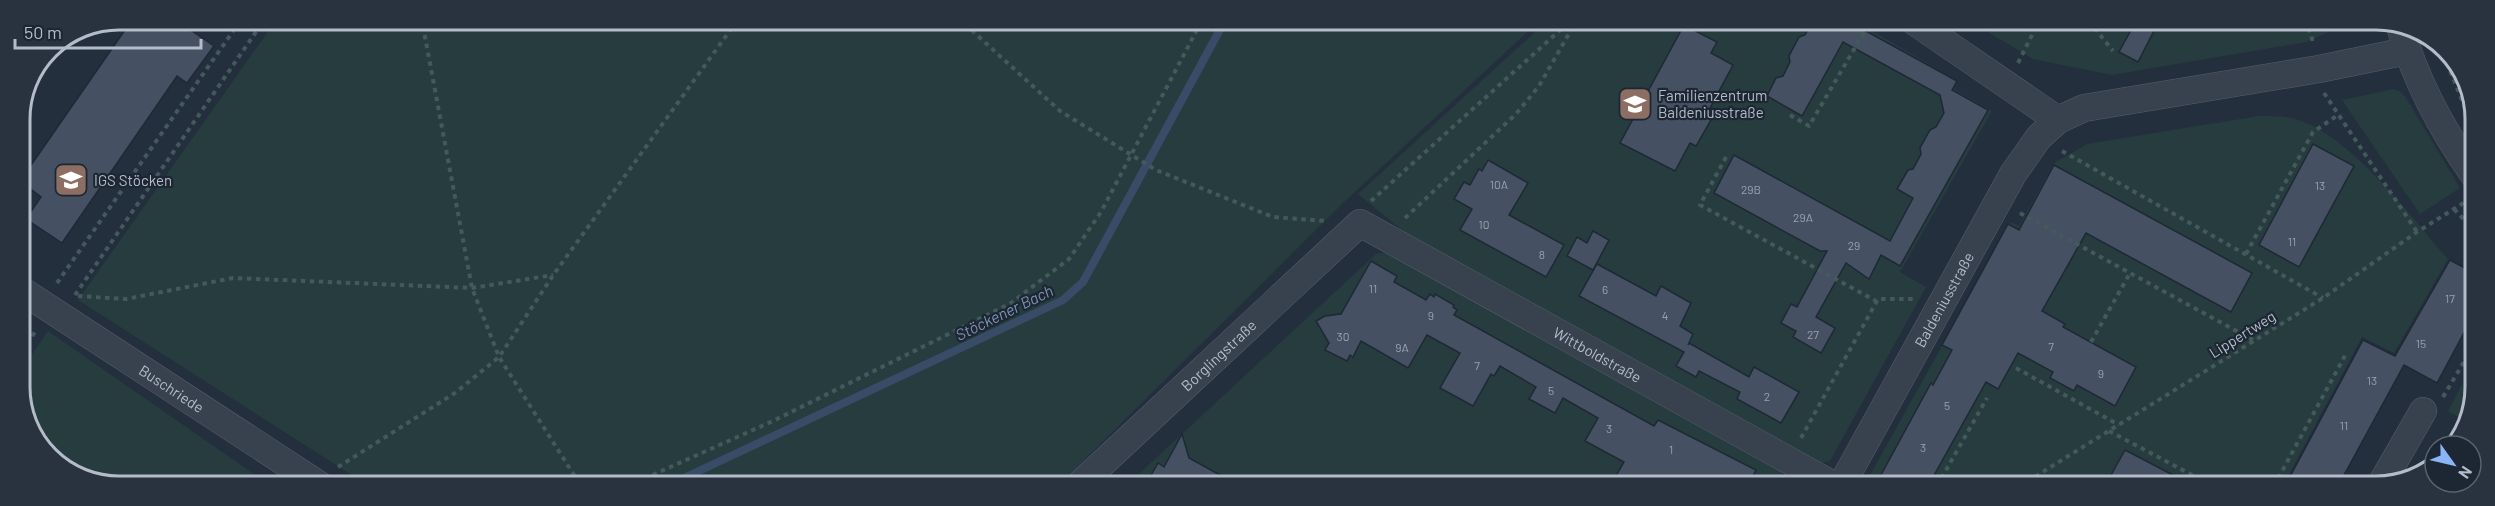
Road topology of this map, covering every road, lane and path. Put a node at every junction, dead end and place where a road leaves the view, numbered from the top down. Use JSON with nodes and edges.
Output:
{"nodes":[{"id":1,"x":234,"y":30,"type":"edge"},
{"id":2,"x":257,"y":30,"type":"edge"},
{"id":3,"x":424,"y":30,"type":"edge"},
{"id":4,"x":730,"y":30,"type":"edge"},
{"id":5,"x":972,"y":30,"type":"edge"},
{"id":6,"x":1197,"y":30,"type":"edge"},
{"id":7,"x":1560,"y":30,"type":"edge"},
{"id":8,"x":1571,"y":30,"type":"edge"},
{"id":9,"x":1865,"y":30,"type":"edge"},
{"id":10,"x":1928,"y":30,"type":"edge"},
{"id":11,"x":2096,"y":30,"type":"edge"},
{"id":12,"x":2034,"y":31,"type":"edge"},
{"id":13,"x":2402,"y":35,"type":"edge"},
{"id":14,"x":2113,"y":51,"type":"dead end"},
{"id":15,"x":2407,"y":51,"type":"junction"},
{"id":16,"x":2319,"y":69,"type":"junction"},
{"id":17,"x":2450,"y":70,"type":"edge"},
{"id":18,"x":2007,"y":85,"type":"junction"},
{"id":19,"x":2463,"y":102,"type":"edge"},
{"id":20,"x":1790,"y":115,"type":"dead end"},
{"id":21,"x":2338,"y":115,"type":"junction"},
{"id":22,"x":2049,"y":128,"type":"junction"},
{"id":23,"x":1132,"y":155,"type":"junction"},
{"id":24,"x":1726,"y":157,"type":"dead end"},
{"id":25,"x":2465,"y":162,"type":"edge"},
{"id":26,"x":1998,"y":200,"type":"junction"},
{"id":27,"x":2465,"y":202,"type":"edge"},
{"id":28,"x":2454,"y":208,"type":"junction"},
{"id":29,"x":2465,"y":220,"type":"edge"},
{"id":30,"x":1359,"y":223,"type":"junction"},
{"id":31,"x":2417,"y":232,"type":"junction"},
{"id":32,"x":1384,"y":237,"type":"junction"},
{"id":33,"x":2246,"y":254,"type":"junction"},
{"id":34,"x":2130,"y":273,"type":"junction"},
{"id":35,"x":554,"y":274,"type":"junction"},
{"id":36,"x":57,"y":284,"type":"dead end"},
{"id":37,"x":471,"y":288,"type":"junction"},
{"id":38,"x":30,"y":296,"type":"edge"},
{"id":39,"x":2323,"y":298,"type":"junction"},
{"id":40,"x":1944,"y":299,"type":"junction"},
{"id":41,"x":1876,"y":301,"type":"junction"},
{"id":42,"x":40,"y":325,"type":"dead end"},
{"id":43,"x":30,"y":339,"type":"edge"},
{"id":44,"x":2254,"y":341,"type":"junction"},
{"id":45,"x":2091,"y":342,"type":"dead end"},
{"id":46,"x":2347,"y":352,"type":"dead end"},
{"id":47,"x":499,"y":357,"type":"junction"},
{"id":48,"x":2465,"y":361,"type":"edge"},
{"id":49,"x":2016,"y":368,"type":"dead end"},
{"id":50,"x":1987,"y":398,"type":"dead end"},
{"id":51,"x":2423,"y":411,"type":"joint"},
{"id":52,"x":2119,"y":425,"type":"junction"},
{"id":53,"x":2109,"y":431,"type":"junction"},
{"id":54,"x":1788,"y":461,"type":"junction"},
{"id":55,"x":2386,"y":475,"type":"edge"},
{"id":56,"x":304,"y":476,"type":"edge"},
{"id":57,"x":328,"y":476,"type":"edge"},
{"id":58,"x":575,"y":476,"type":"edge"},
{"id":59,"x":650,"y":476,"type":"edge"},
{"id":60,"x":1089,"y":476,"type":"edge"},
{"id":61,"x":1816,"y":476,"type":"edge"},
{"id":62,"x":1847,"y":476,"type":"edge"},
{"id":63,"x":1944,"y":476,"type":"edge"},
{"id":64,"x":2037,"y":476,"type":"edge"},
{"id":65,"x":2194,"y":476,"type":"edge"},
{"id":66,"x":2279,"y":476,"type":"edge"}],
"edges":[{"from":1,"to":36,"type":"path"},
{"from":2,"to":37,"type":"path"},
{"from":3,"to":37,"type":"path"},
{"from":4,"to":35,"type":"path"},
{"from":5,"to":23,"type":"path"},
{"from":6,"to":23,"type":"path"},
{"from":7,"to":30,"type":"path"},
{"from":8,"to":32,"type":"path"},
{"from":9,"to":20,"type":"path"},
{"from":10,"to":18,"type":"street"},
{"from":11,"to":14,"type":"path"},
{"from":12,"to":18,"type":"path"},
{"from":13,"to":15,"type":"street"},
{"from":15,"to":16,"type":"street"},
{"from":15,"to":25,"type":"street"},
{"from":16,"to":21,"type":"path"},
{"from":16,"to":22,"type":"street"},
{"from":17,"to":19,"type":"path"},
{"from":18,"to":22,"type":"street"},
{"from":21,"to":31,"type":"path"},
{"from":21,"to":33,"type":"path"},
{"from":22,"to":26,"type":"street","name":"Baldeniusstraße"},
{"from":22,"to":33,"type":"path"},
{"from":23,"to":30,"type":"path"},
{"from":23,"to":59,"type":"path"},
{"from":24,"to":41,"type":"path"},
{"from":26,"to":34,"type":"path"},
{"from":26,"to":40,"type":"street","name":"Baldeniusstraße"},
{"from":27,"to":28,"type":"path","name":"Lippertweg"},
{"from":28,"to":29,"type":"path"},
{"from":28,"to":31,"type":"path","name":"Lippertweg"},
{"from":30,"to":32,"type":"street","name":"Wittboldstraße"},
{"from":30,"to":60,"type":"street","name":"Borglingstraße"},
{"from":31,"to":39,"type":"path","name":"Lippertweg"},
{"from":32,"to":54,"type":"street","name":"Wittboldstraße"},
{"from":33,"to":39,"type":"path"},
{"from":34,"to":44,"type":"path"},
{"from":34,"to":45,"type":"path"},
{"from":35,"to":37,"type":"path"},
{"from":35,"to":47,"type":"path"},
{"from":37,"to":47,"type":"path"},
{"from":38,"to":56,"type":"street","name":"Buschriede"},
{"from":39,"to":44,"type":"path","name":"Lippertweg"},
{"from":40,"to":41,"type":"path"},
{"from":40,"to":62,"type":"street","name":"Baldeniusstraße"},
{"from":41,"to":54,"type":"path"},
{"from":42,"to":43,"type":"path"},
{"from":44,"to":52,"type":"path","name":"Lippertweg"},
{"from":46,"to":66,"type":"path"},
{"from":47,"to":57,"type":"path"},
{"from":47,"to":58,"type":"path"},
{"from":48,"to":51,"type":"path"},
{"from":49,"to":52,"type":"path"},
{"from":50,"to":63,"type":"path"},
{"from":51,"to":55,"type":"street"},
{"from":52,"to":53,"type":"path","name":"Lippertweg"},
{"from":53,"to":64,"type":"path","name":"Lippertweg"},
{"from":53,"to":65,"type":"path"},
{"from":54,"to":61,"type":"street","name":"Wittboldstraße"}]}
